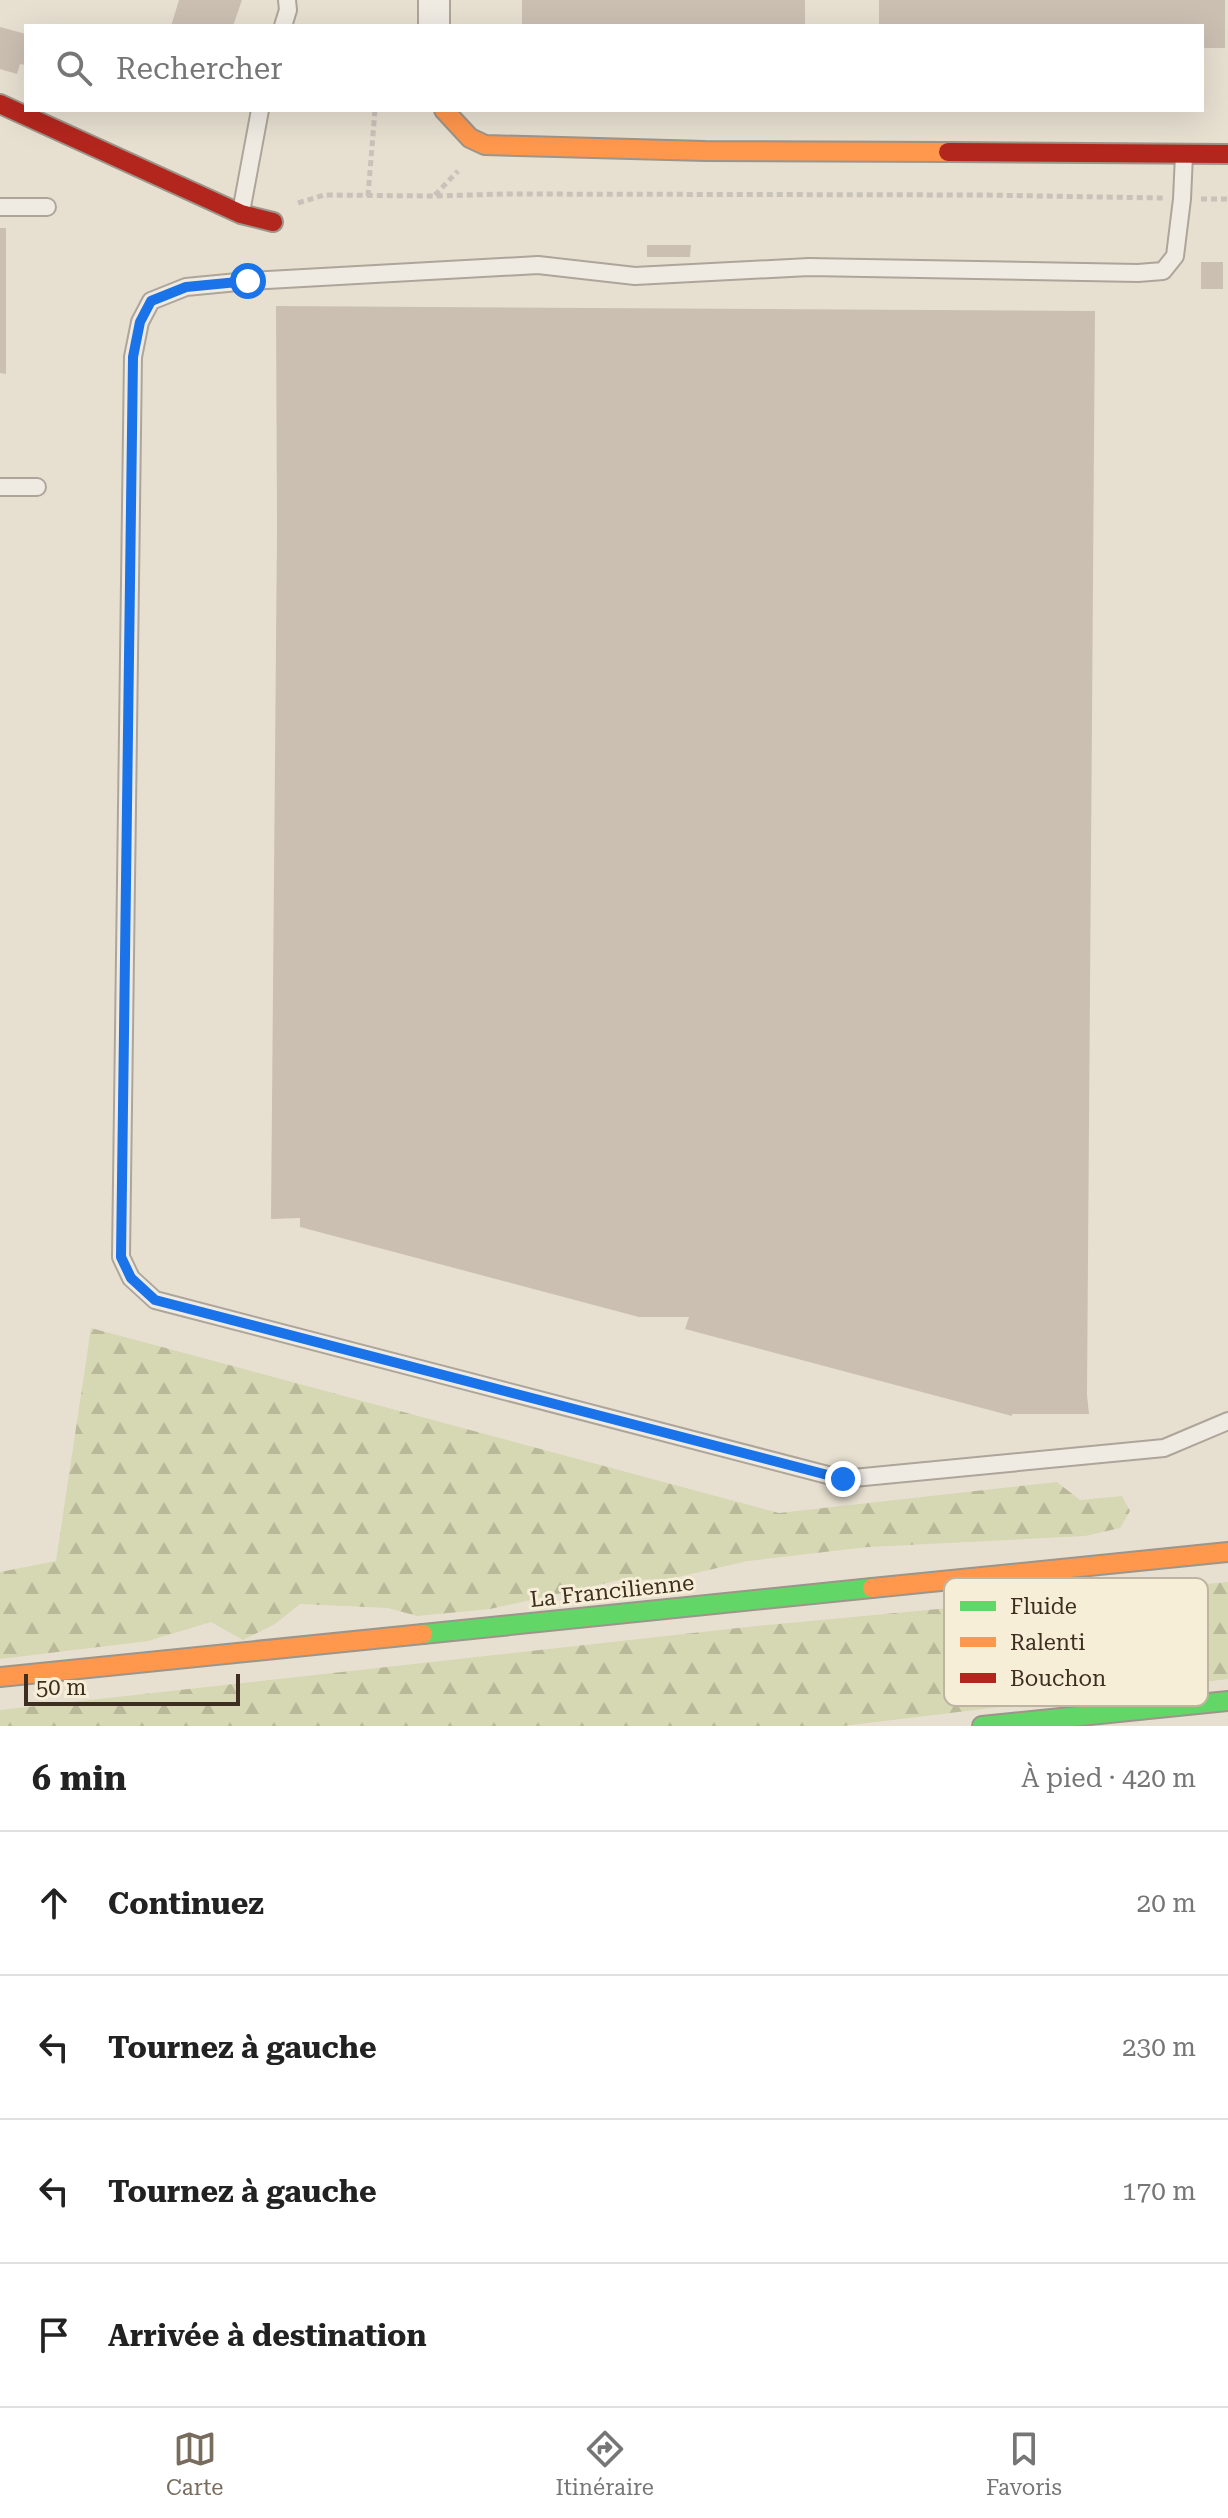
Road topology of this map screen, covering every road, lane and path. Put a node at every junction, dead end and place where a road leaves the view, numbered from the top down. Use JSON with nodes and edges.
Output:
{"nodes":[{"id":1,"x":287,"y":0,"type":"edge"},
{"id":2,"x":434,"y":0,"type":"edge"},
{"id":3,"x":284,"y":24,"type":"edge"},
{"id":4,"x":434,"y":24,"type":"edge"},
{"id":5,"x":0,"y":104,"type":"edge"},
{"id":6,"x":375,"y":112,"type":"edge"},
{"id":7,"x":446,"y":112,"type":"edge"},
{"id":8,"x":254,"y":113,"type":"edge"},
{"id":9,"x":1184,"y":153,"type":"junction"},
{"id":10,"x":1228,"y":154,"type":"edge"},
{"id":11,"x":368,"y":196,"type":"junction"},
{"id":12,"x":1182,"y":199,"type":"junction"},
{"id":13,"x":1228,"y":199,"type":"edge"},
{"id":14,"x":0,"y":207,"type":"edge"},
{"id":15,"x":47,"y":207,"type":"dead end"},
{"id":16,"x":241,"y":214,"type":"junction"},
{"id":17,"x":273,"y":222,"type":"joint"},
{"id":18,"x":0,"y":487,"type":"edge"},
{"id":19,"x":37,"y":487,"type":"dead end"},
{"id":20,"x":1228,"y":1421,"type":"edge"},
{"id":21,"x":1228,"y":1552,"type":"edge"},
{"id":22,"x":973,"y":1578,"type":"edge"},
{"id":23,"x":944,"y":1581,"type":"edge"},
{"id":24,"x":0,"y":1677,"type":"edge"},
{"id":25,"x":1228,"y":1701,"type":"edge"},
{"id":26,"x":1208,"y":1703,"type":"edge"},
{"id":27,"x":1179,"y":1706,"type":"edge"},
{"id":28,"x":982,"y":1726,"type":"edge"}],
"edges":[{"from":1,"to":3,"type":"lane"},
{"from":2,"to":4,"type":"street"},
{"from":5,"to":16,"type":"main road"},
{"from":6,"to":11,"type":"path"},
{"from":7,"to":9,"type":"main road"},
{"from":8,"to":16,"type":"lane"},
{"from":9,"to":10,"type":"main road"},
{"from":9,"to":12,"type":"lane"},
{"from":11,"to":12,"type":"path"},
{"from":11,"to":17,"type":"path"},
{"from":12,"to":13,"type":"path"},
{"from":12,"to":20,"type":"lane"},
{"from":14,"to":15,"type":"lane"},
{"from":16,"to":17,"type":"main road"},
{"from":18,"to":19,"type":"lane"},
{"from":21,"to":22,"type":"main road","name":"La Francilienne"},
{"from":23,"to":24,"type":"main road","name":"La Francilienne"},
{"from":25,"to":26,"type":"main road"},
{"from":27,"to":28,"type":"main road"}]}
